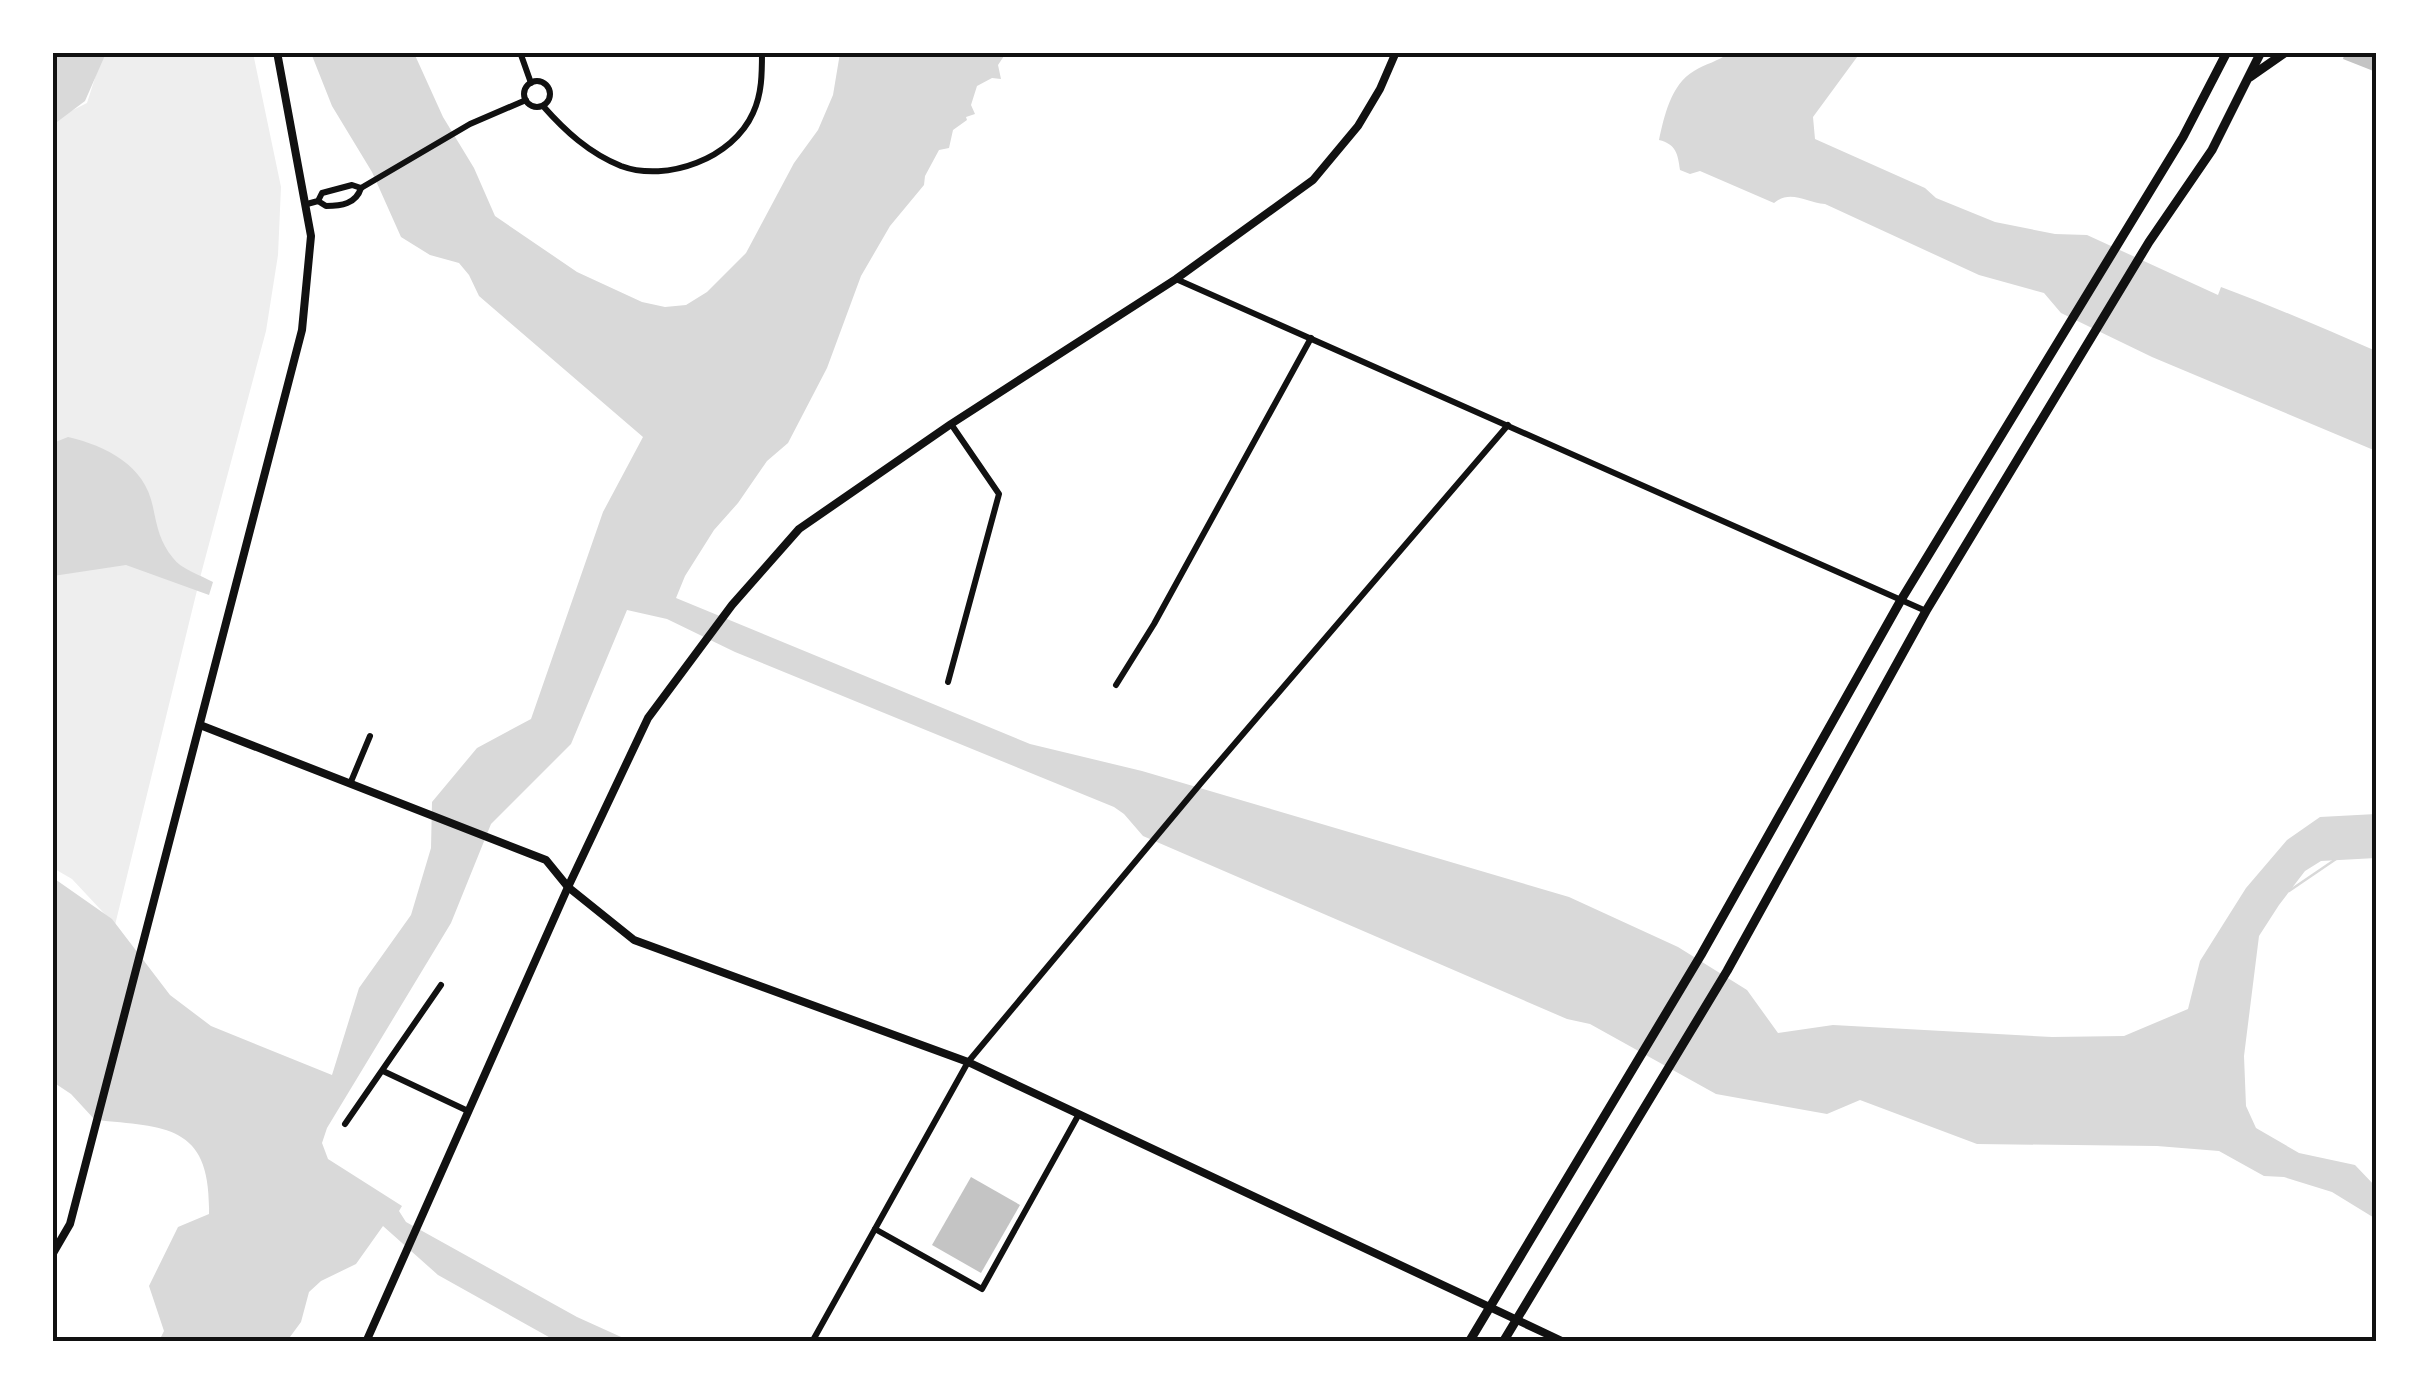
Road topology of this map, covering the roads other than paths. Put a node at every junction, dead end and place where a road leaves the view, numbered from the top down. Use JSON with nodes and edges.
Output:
{"nodes":[{"id":1,"x":276,"y":52,"type":"edge"},
{"id":2,"x":520,"y":52,"type":"edge"},
{"id":3,"x":762,"y":52,"type":"edge"},
{"id":4,"x":1396,"y":52,"type":"edge"},
{"id":5,"x":2227,"y":52,"type":"edge"},
{"id":6,"x":2261,"y":52,"type":"edge"},
{"id":7,"x":2286,"y":52,"type":"edge"},
{"id":8,"x":2248,"y":79,"type":"junction"},
{"id":9,"x":531,"y":83,"type":"junction"},
{"id":10,"x":526,"y":100,"type":"junction"},
{"id":11,"x":543,"y":106,"type":"junction"},
{"id":12,"x":362,"y":188,"type":"junction"},
{"id":13,"x":318,"y":201,"type":"junction"},
{"id":14,"x":307,"y":204,"type":"junction"},
{"id":15,"x":1176,"y":279,"type":"junction"},
{"id":16,"x":1310,"y":338,"type":"junction"},
{"id":17,"x":952,"y":424,"type":"junction"},
{"id":18,"x":1508,"y":425,"type":"junction"},
{"id":19,"x":1901,"y":600,"type":"junction"},
{"id":20,"x":1926,"y":612,"type":"junction"},
{"id":21,"x":948,"y":682,"type":"dead end"},
{"id":22,"x":1116,"y":685,"type":"dead end"},
{"id":23,"x":200,"y":726,"type":"junction"},
{"id":24,"x":370,"y":736,"type":"dead end"},
{"id":25,"x":350,"y":784,"type":"junction"},
{"id":26,"x":568,"y":887,"type":"junction"},
{"id":27,"x":441,"y":986,"type":"dead end"},
{"id":28,"x":968,"y":1062,"type":"junction"},
{"id":29,"x":383,"y":1070,"type":"junction"},
{"id":30,"x":468,"y":1111,"type":"junction"},
{"id":31,"x":1079,"y":1114,"type":"junction"},
{"id":32,"x":345,"y":1124,"type":"dead end"},
{"id":33,"x":875,"y":1228,"type":"junction"},
{"id":34,"x":52,"y":1255,"type":"edge"},
{"id":35,"x":1490,"y":1304,"type":"junction"},
{"id":36,"x":1516,"y":1318,"type":"junction"},
{"id":37,"x":366,"y":1342,"type":"edge"},
{"id":38,"x":812,"y":1342,"type":"edge"},
{"id":39,"x":1469,"y":1342,"type":"edge"},
{"id":40,"x":1503,"y":1342,"type":"edge"},
{"id":41,"x":1564,"y":1342,"type":"edge"}],
"edges":[{"from":1,"to":14,"type":"street"},
{"from":2,"to":9,"type":"street"},
{"from":3,"to":11,"type":"street"},
{"from":4,"to":15,"type":"street"},
{"from":5,"to":19,"type":"main road"},
{"from":6,"to":8,"type":"main road"},
{"from":7,"to":8,"type":"main road"},
{"from":8,"to":20,"type":"main road"},
{"from":9,"to":10,"type":"street"},
{"from":9,"to":11,"type":"street"},
{"from":10,"to":11,"type":"street"},
{"from":10,"to":12,"type":"street"},
{"from":12,"to":13,"type":"street"},
{"from":12,"to":13,"type":"street"},
{"from":13,"to":14,"type":"street"},
{"from":14,"to":23,"type":"street"},
{"from":15,"to":16,"type":"street"},
{"from":15,"to":17,"type":"street"},
{"from":16,"to":18,"type":"street"},
{"from":16,"to":22,"type":"street"},
{"from":17,"to":21,"type":"street"},
{"from":17,"to":26,"type":"street"},
{"from":18,"to":19,"type":"street"},
{"from":18,"to":28,"type":"street"},
{"from":19,"to":20,"type":"street"},
{"from":19,"to":35,"type":"main road"},
{"from":20,"to":36,"type":"main road"},
{"from":23,"to":25,"type":"street"},
{"from":23,"to":34,"type":"street"},
{"from":24,"to":25,"type":"street"},
{"from":25,"to":26,"type":"street"},
{"from":26,"to":28,"type":"street"},
{"from":26,"to":30,"type":"street"},
{"from":27,"to":29,"type":"street"},
{"from":28,"to":31,"type":"street"},
{"from":28,"to":33,"type":"street"},
{"from":29,"to":30,"type":"street"},
{"from":29,"to":32,"type":"street"},
{"from":30,"to":37,"type":"street"},
{"from":31,"to":33,"type":"street"},
{"from":31,"to":35,"type":"street"},
{"from":33,"to":38,"type":"street"},
{"from":35,"to":36,"type":"street"},
{"from":35,"to":39,"type":"main road"},
{"from":36,"to":40,"type":"main road"},
{"from":36,"to":41,"type":"street"}]}
